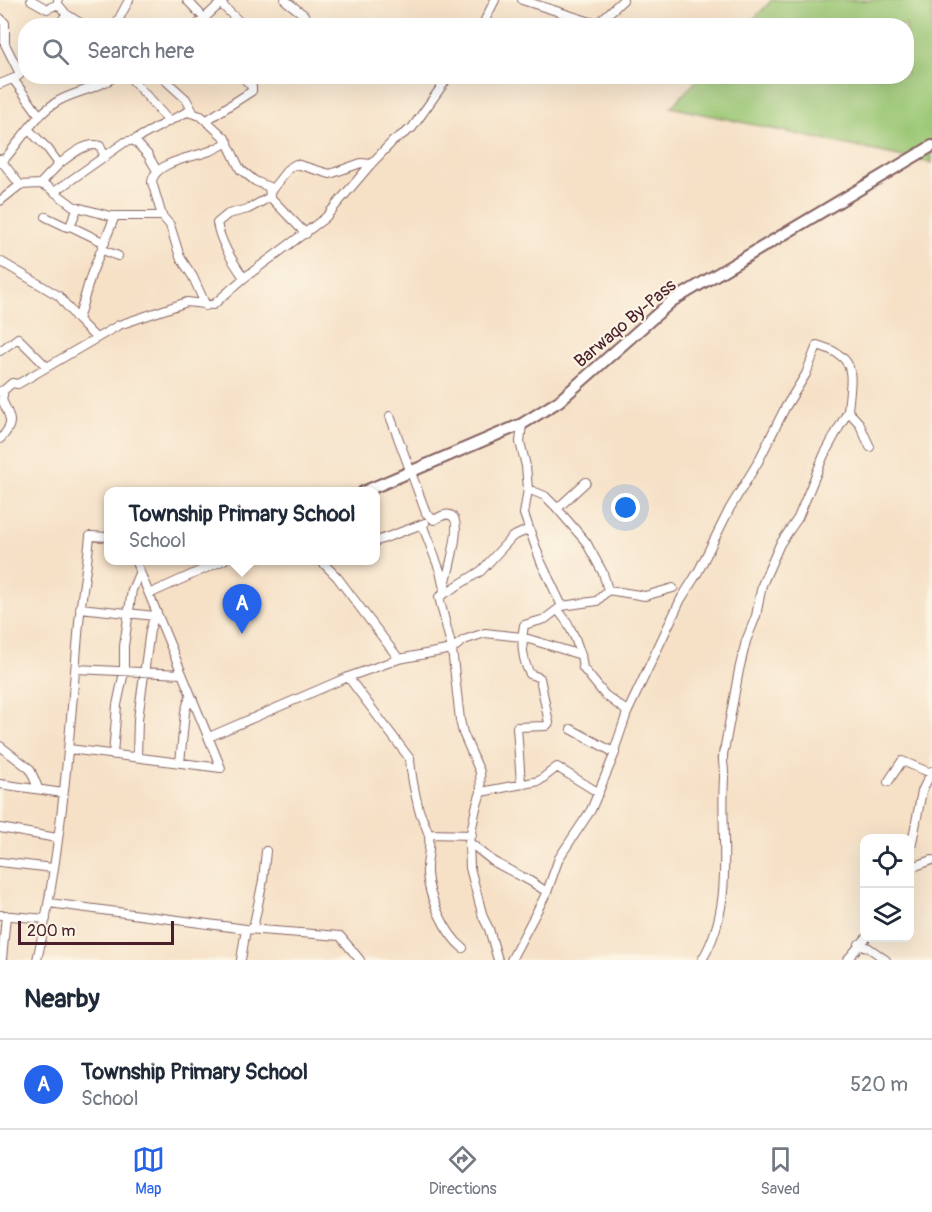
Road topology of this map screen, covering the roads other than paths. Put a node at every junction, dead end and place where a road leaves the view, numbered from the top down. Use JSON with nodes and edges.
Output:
{"nodes":[{"id":1,"x":31,"y":0,"type":"edge"},
{"id":2,"x":129,"y":0,"type":"edge"},
{"id":3,"x":187,"y":0,"type":"edge"},
{"id":4,"x":285,"y":0,"type":"edge"},
{"id":5,"x":495,"y":0,"type":"edge"},
{"id":6,"x":522,"y":0,"type":"edge"},
{"id":7,"x":623,"y":0,"type":"edge"},
{"id":8,"x":58,"y":2,"type":"edge"},
{"id":9,"x":223,"y":2,"type":"edge"},
{"id":10,"x":66,"y":14,"type":"junction"},
{"id":11,"x":0,"y":18,"type":"edge"},
{"id":12,"x":64,"y":18,"type":"edge"},
{"id":13,"x":72,"y":18,"type":"edge"},
{"id":14,"x":120,"y":18,"type":"edge"},
{"id":15,"x":204,"y":18,"type":"joint"},
{"id":16,"x":237,"y":18,"type":"edge"},
{"id":17,"x":306,"y":18,"type":"edge"},
{"id":18,"x":486,"y":18,"type":"edge"},
{"id":19,"x":578,"y":18,"type":"edge"},
{"id":20,"x":604,"y":18,"type":"edge"},
{"id":21,"x":2,"y":44,"type":"edge"},
{"id":22,"x":18,"y":72,"type":"edge"},
{"id":23,"x":18,"y":75,"type":"edge"},
{"id":24,"x":0,"y":84,"type":"edge"},
{"id":25,"x":24,"y":84,"type":"edge"},
{"id":26,"x":103,"y":84,"type":"edge"},
{"id":27,"x":136,"y":84,"type":"edge"},
{"id":28,"x":170,"y":84,"type":"edge"},
{"id":29,"x":250,"y":84,"type":"edge"},
{"id":30,"x":443,"y":84,"type":"edge"},
{"id":31,"x":193,"y":112,"type":"junction"},
{"id":32,"x":40,"y":116,"type":"junction"},
{"id":33,"x":207,"y":120,"type":"junction"},
{"id":34,"x":169,"y":121,"type":"junction"},
{"id":35,"x":29,"y":130,"type":"junction"},
{"id":36,"x":134,"y":140,"type":"junction"},
{"id":37,"x":228,"y":142,"type":"junction"},
{"id":38,"x":932,"y":146,"type":"edge"},
{"id":39,"x":105,"y":157,"type":"junction"},
{"id":40,"x":1,"y":161,"type":"edge"},
{"id":41,"x":59,"y":164,"type":"junction"},
{"id":42,"x":371,"y":164,"type":"junction"},
{"id":43,"x":157,"y":171,"type":"junction"},
{"id":44,"x":40,"y":183,"type":"junction"},
{"id":45,"x":20,"y":185,"type":"junction"},
{"id":46,"x":54,"y":192,"type":"junction"},
{"id":47,"x":270,"y":195,"type":"junction"},
{"id":48,"x":0,"y":201,"type":"edge"},
{"id":49,"x":78,"y":207,"type":"junction"},
{"id":50,"x":115,"y":216,"type":"junction"},
{"id":51,"x":162,"y":216,"type":"junction"},
{"id":52,"x":46,"y":217,"type":"dead end"},
{"id":53,"x":70,"y":226,"type":"junction"},
{"id":54,"x":306,"y":234,"type":"junction"},
{"id":55,"x":104,"y":246,"type":"junction"},
{"id":56,"x":118,"y":256,"type":"dead end"},
{"id":57,"x":0,"y":261,"type":"edge"},
{"id":58,"x":244,"y":278,"type":"junction"},
{"id":59,"x":206,"y":306,"type":"junction"},
{"id":60,"x":78,"y":320,"type":"junction"},
{"id":61,"x":96,"y":339,"type":"junction"},
{"id":62,"x":0,"y":351,"type":"edge"},
{"id":63,"x":47,"y":367,"type":"junction"},
{"id":64,"x":2,"y":390,"type":"edge"},
{"id":65,"x":848,"y":411,"type":"junction"},
{"id":66,"x":390,"y":416,"type":"dead end"},
{"id":67,"x":522,"y":424,"type":"junction"},
{"id":68,"x":0,"y":439,"type":"edge"},
{"id":69,"x":870,"y":447,"type":"dead end"},
{"id":70,"x":410,"y":472,"type":"junction"},
{"id":71,"x":586,"y":482,"type":"dead end"},
{"id":72,"x":375,"y":487,"type":"edge"},
{"id":73,"x":528,"y":489,"type":"junction"},
{"id":74,"x":558,"y":508,"type":"junction"},
{"id":75,"x":431,"y":519,"type":"junction"},
{"id":76,"x":422,"y":524,"type":"junction"},
{"id":77,"x":529,"y":529,"type":"junction"},
{"id":78,"x":104,"y":537,"type":"edge"},
{"id":79,"x":380,"y":540,"type":"edge"},
{"id":80,"x":137,"y":565,"type":"edge"},
{"id":81,"x":215,"y":565,"type":"edge"},
{"id":82,"x":324,"y":565,"type":"edge"},
{"id":83,"x":140,"y":571,"type":"junction"},
{"id":84,"x":673,"y":588,"type":"dead end"},
{"id":85,"x":608,"y":590,"type":"junction"},
{"id":86,"x":443,"y":592,"type":"junction"},
{"id":87,"x":149,"y":594,"type":"junction"},
{"id":88,"x":80,"y":608,"type":"junction"},
{"id":89,"x":560,"y":608,"type":"junction"},
{"id":90,"x":129,"y":612,"type":"junction"},
{"id":91,"x":156,"y":613,"type":"junction"},
{"id":92,"x":522,"y":637,"type":"junction"},
{"id":93,"x":452,"y":649,"type":"junction"},
{"id":94,"x":581,"y":655,"type":"junction"},
{"id":95,"x":399,"y":659,"type":"junction"},
{"id":96,"x":76,"y":669,"type":"junction"},
{"id":97,"x":124,"y":672,"type":"junction"},
{"id":98,"x":145,"y":674,"type":"junction"},
{"id":99,"x":182,"y":674,"type":"junction"},
{"id":100,"x":348,"y":677,"type":"junction"},
{"id":101,"x":190,"y":696,"type":"junction"},
{"id":102,"x":627,"y":713,"type":"junction"},
{"id":103,"x":571,"y":729,"type":"dead end"},
{"id":104,"x":209,"y":736,"type":"junction"},
{"id":105,"x":0,"y":746,"type":"edge"},
{"id":106,"x":69,"y":749,"type":"junction"},
{"id":107,"x":615,"y":753,"type":"junction"},
{"id":108,"x":112,"y":754,"type":"junction"},
{"id":109,"x":136,"y":757,"type":"junction"},
{"id":110,"x":180,"y":763,"type":"junction"},
{"id":111,"x":932,"y":772,"type":"edge"},
{"id":112,"x":888,"y":782,"type":"dead end"},
{"id":113,"x":521,"y":783,"type":"junction"},
{"id":114,"x":0,"y":784,"type":"edge"},
{"id":115,"x":38,"y":788,"type":"junction"},
{"id":116,"x":921,"y":791,"type":"junction"},
{"id":117,"x":481,"y":792,"type":"junction"},
{"id":118,"x":63,"y":793,"type":"junction"},
{"id":119,"x":599,"y":793,"type":"junction"},
{"id":120,"x":932,"y":793,"type":"edge"},
{"id":121,"x":0,"y":828,"type":"edge"},
{"id":122,"x":429,"y":834,"type":"junction"},
{"id":123,"x":913,"y":834,"type":"edge"},
{"id":124,"x":57,"y":838,"type":"junction"},
{"id":125,"x":470,"y":838,"type":"junction"},
{"id":126,"x":266,"y":851,"type":"dead end"},
{"id":127,"x":932,"y":860,"type":"edge"},
{"id":128,"x":0,"y":862,"type":"edge"},
{"id":129,"x":914,"y":866,"type":"edge"},
{"id":130,"x":53,"y":868,"type":"junction"},
{"id":131,"x":547,"y":892,"type":"junction"},
{"id":132,"x":49,"y":903,"type":"junction"},
{"id":133,"x":3,"y":915,"type":"edge"},
{"id":134,"x":46,"y":919,"type":"junction"},
{"id":135,"x":250,"y":929,"type":"junction"},
{"id":136,"x":861,"y":942,"type":"edge"},
{"id":137,"x":859,"y":944,"type":"junction"},
{"id":138,"x":463,"y":948,"type":"dead end"},
{"id":139,"x":2,"y":960,"type":"edge"},
{"id":140,"x":37,"y":960,"type":"edge"},
{"id":141,"x":241,"y":960,"type":"edge"},
{"id":142,"x":360,"y":960,"type":"edge"},
{"id":143,"x":498,"y":960,"type":"edge"},
{"id":144,"x":511,"y":960,"type":"edge"},
{"id":145,"x":702,"y":960,"type":"edge"},
{"id":146,"x":847,"y":960,"type":"edge"},
{"id":147,"x":886,"y":960,"type":"edge"}],
"edges":[{"from":1,"to":8,"type":"street"},
{"from":2,"to":14,"type":"street"},
{"from":3,"to":15,"type":"street"},
{"from":4,"to":17,"type":"street"},
{"from":5,"to":18,"type":"street"},
{"from":6,"to":19,"type":"street"},
{"from":7,"to":20,"type":"street"},
{"from":8,"to":10,"type":"street"},
{"from":9,"to":15,"type":"street"},
{"from":9,"to":16,"type":"street"},
{"from":10,"to":12,"type":"street"},
{"from":10,"to":13,"type":"street"},
{"from":11,"to":21,"type":"street"},
{"from":21,"to":22,"type":"street"},
{"from":23,"to":24,"type":"street"},
{"from":25,"to":32,"type":"street"},
{"from":26,"to":32,"type":"street"},
{"from":27,"to":34,"type":"street"},
{"from":28,"to":31,"type":"street"},
{"from":29,"to":33,"type":"street"},
{"from":30,"to":42,"type":"street"},
{"from":31,"to":33,"type":"street"},
{"from":31,"to":34,"type":"street"},
{"from":32,"to":35,"type":"street"},
{"from":33,"to":37,"type":"street"},
{"from":34,"to":36,"type":"street"},
{"from":35,"to":40,"type":"street"},
{"from":35,"to":41,"type":"street"},
{"from":36,"to":39,"type":"street"},
{"from":36,"to":43,"type":"street"},
{"from":37,"to":43,"type":"street"},
{"from":37,"to":47,"type":"street"},
{"from":38,"to":67,"type":"highway","name":"Barwaqo By-Pass"},
{"from":39,"to":41,"type":"street"},
{"from":39,"to":46,"type":"street"},
{"from":40,"to":45,"type":"street"},
{"from":41,"to":44,"type":"street"},
{"from":42,"to":47,"type":"street"},
{"from":42,"to":54,"type":"street"},
{"from":43,"to":51,"type":"street"},
{"from":44,"to":45,"type":"street"},
{"from":44,"to":46,"type":"street"},
{"from":45,"to":48,"type":"street"},
{"from":46,"to":49,"type":"street"},
{"from":47,"to":54,"type":"street"},
{"from":47,"to":58,"type":"street"},
{"from":49,"to":50,"type":"street"},
{"from":49,"to":53,"type":"street"},
{"from":50,"to":51,"type":"street"},
{"from":50,"to":55,"type":"street"},
{"from":51,"to":59,"type":"street"},
{"from":52,"to":53,"type":"street"},
{"from":53,"to":55,"type":"street"},
{"from":54,"to":58,"type":"street"},
{"from":55,"to":56,"type":"street"},
{"from":55,"to":60,"type":"street"},
{"from":57,"to":60,"type":"street"},
{"from":58,"to":59,"type":"street"},
{"from":59,"to":61,"type":"street"},
{"from":60,"to":61,"type":"street"},
{"from":61,"to":63,"type":"street"},
{"from":62,"to":63,"type":"street"},
{"from":63,"to":64,"type":"street"},
{"from":64,"to":68,"type":"street"},
{"from":65,"to":69,"type":"street"},
{"from":65,"to":102,"type":"street"},
{"from":65,"to":145,"type":"street"},
{"from":66,"to":70,"type":"street"},
{"from":67,"to":70,"type":"highway","name":"Barwaqo By-Pass"},
{"from":67,"to":73,"type":"street"},
{"from":70,"to":72,"type":"highway","name":"Barwaqo By-Pass"},
{"from":70,"to":75,"type":"street"},
{"from":71,"to":74,"type":"street"},
{"from":73,"to":74,"type":"street"},
{"from":73,"to":77,"type":"street"},
{"from":74,"to":85,"type":"street"},
{"from":75,"to":76,"type":"street"},
{"from":75,"to":86,"type":"street"},
{"from":76,"to":79,"type":"street"},
{"from":76,"to":86,"type":"street"},
{"from":77,"to":86,"type":"street"},
{"from":77,"to":89,"type":"street"},
{"from":78,"to":88,"type":"street"},
{"from":80,"to":83,"type":"street"},
{"from":81,"to":87,"type":"street"},
{"from":82,"to":95,"type":"street"},
{"from":83,"to":87,"type":"street"},
{"from":83,"to":90,"type":"street"},
{"from":84,"to":85,"type":"street"},
{"from":85,"to":89,"type":"street"},
{"from":86,"to":93,"type":"street"},
{"from":87,"to":91,"type":"street"},
{"from":88,"to":90,"type":"street"},
{"from":88,"to":96,"type":"street"},
{"from":89,"to":92,"type":"street"},
{"from":89,"to":94,"type":"street"},
{"from":90,"to":91,"type":"street"},
{"from":90,"to":97,"type":"street"},
{"from":91,"to":98,"type":"street"},
{"from":91,"to":99,"type":"street"},
{"from":92,"to":93,"type":"street"},
{"from":92,"to":94,"type":"street"},
{"from":92,"to":113,"type":"street"},
{"from":93,"to":95,"type":"street"},
{"from":93,"to":117,"type":"street"},
{"from":94,"to":102,"type":"street"},
{"from":95,"to":100,"type":"street"},
{"from":96,"to":97,"type":"street"},
{"from":96,"to":106,"type":"street"},
{"from":97,"to":98,"type":"street"},
{"from":97,"to":108,"type":"street"},
{"from":98,"to":99,"type":"street"},
{"from":98,"to":109,"type":"street"},
{"from":99,"to":101,"type":"street"},
{"from":100,"to":104,"type":"street"},
{"from":100,"to":122,"type":"street"},
{"from":101,"to":104,"type":"street"},
{"from":101,"to":110,"type":"street"},
{"from":102,"to":107,"type":"street"},
{"from":103,"to":107,"type":"street"},
{"from":104,"to":110,"type":"street"},
{"from":105,"to":115,"type":"street"},
{"from":106,"to":108,"type":"street"},
{"from":106,"to":118,"type":"street"},
{"from":107,"to":119,"type":"street"},
{"from":108,"to":109,"type":"street"},
{"from":109,"to":110,"type":"street"},
{"from":111,"to":112,"type":"street"},
{"from":111,"to":116,"type":"street"},
{"from":113,"to":117,"type":"street"},
{"from":113,"to":119,"type":"street"},
{"from":114,"to":115,"type":"street"},
{"from":115,"to":118,"type":"street"},
{"from":116,"to":120,"type":"street"},
{"from":116,"to":123,"type":"street"},
{"from":117,"to":125,"type":"street"},
{"from":118,"to":124,"type":"street"},
{"from":119,"to":131,"type":"street"},
{"from":121,"to":124,"type":"street"},
{"from":122,"to":125,"type":"street"},
{"from":122,"to":138,"type":"street"},
{"from":124,"to":130,"type":"street"},
{"from":125,"to":131,"type":"street"},
{"from":125,"to":143,"type":"street"},
{"from":126,"to":135,"type":"street"},
{"from":127,"to":129,"type":"street"},
{"from":128,"to":130,"type":"street"},
{"from":130,"to":132,"type":"street"},
{"from":131,"to":144,"type":"street"},
{"from":132,"to":134,"type":"street"},
{"from":132,"to":135,"type":"street"},
{"from":133,"to":134,"type":"street"},
{"from":133,"to":139,"type":"street"},
{"from":134,"to":140,"type":"street"},
{"from":135,"to":141,"type":"street"},
{"from":135,"to":142,"type":"street"},
{"from":136,"to":137,"type":"street"},
{"from":137,"to":146,"type":"street"},
{"from":137,"to":147,"type":"street"}]}
